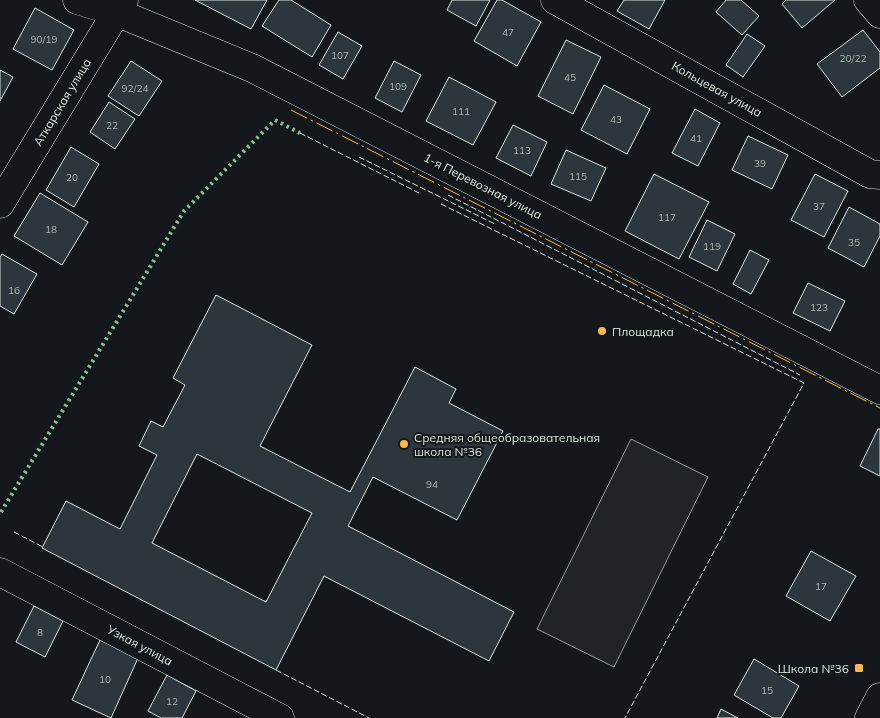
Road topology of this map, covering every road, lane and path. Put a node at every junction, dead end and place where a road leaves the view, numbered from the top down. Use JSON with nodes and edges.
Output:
{"nodes":[{"id":1,"x":77,"y":0,"type":"edge"},
{"id":2,"x":555,"y":0,"type":"edge"},
{"id":3,"x":868,"y":0,"type":"edge"},
{"id":4,"x":120,"y":6,"type":"edge"},
{"id":5,"x":880,"y":14,"type":"edge"},
{"id":6,"x":880,"y":175,"type":"edge"},
{"id":7,"x":0,"y":204,"type":"edge"},
{"id":8,"x":880,"y":390,"type":"edge"},
{"id":9,"x":0,"y":572,"type":"edge"},
{"id":10,"x":880,"y":697,"type":"edge"},
{"id":11,"x":280,"y":718,"type":"edge"},
{"id":12,"x":869,"y":718,"type":"edge"}],
"edges":[{"from":1,"to":4,"type":"street","name":"1-я Перевозная улица"},
{"from":2,"to":6,"type":"street","name":"Кольцевая улица"},
{"from":3,"to":5,"type":"street"},
{"from":4,"to":7,"type":"street","name":"Аткарская улица"},
{"from":4,"to":8,"type":"street","name":"1-я Перевозная улица"},
{"from":9,"to":11,"type":"street","name":"Узкая улица"},
{"from":10,"to":12,"type":"street"}]}
